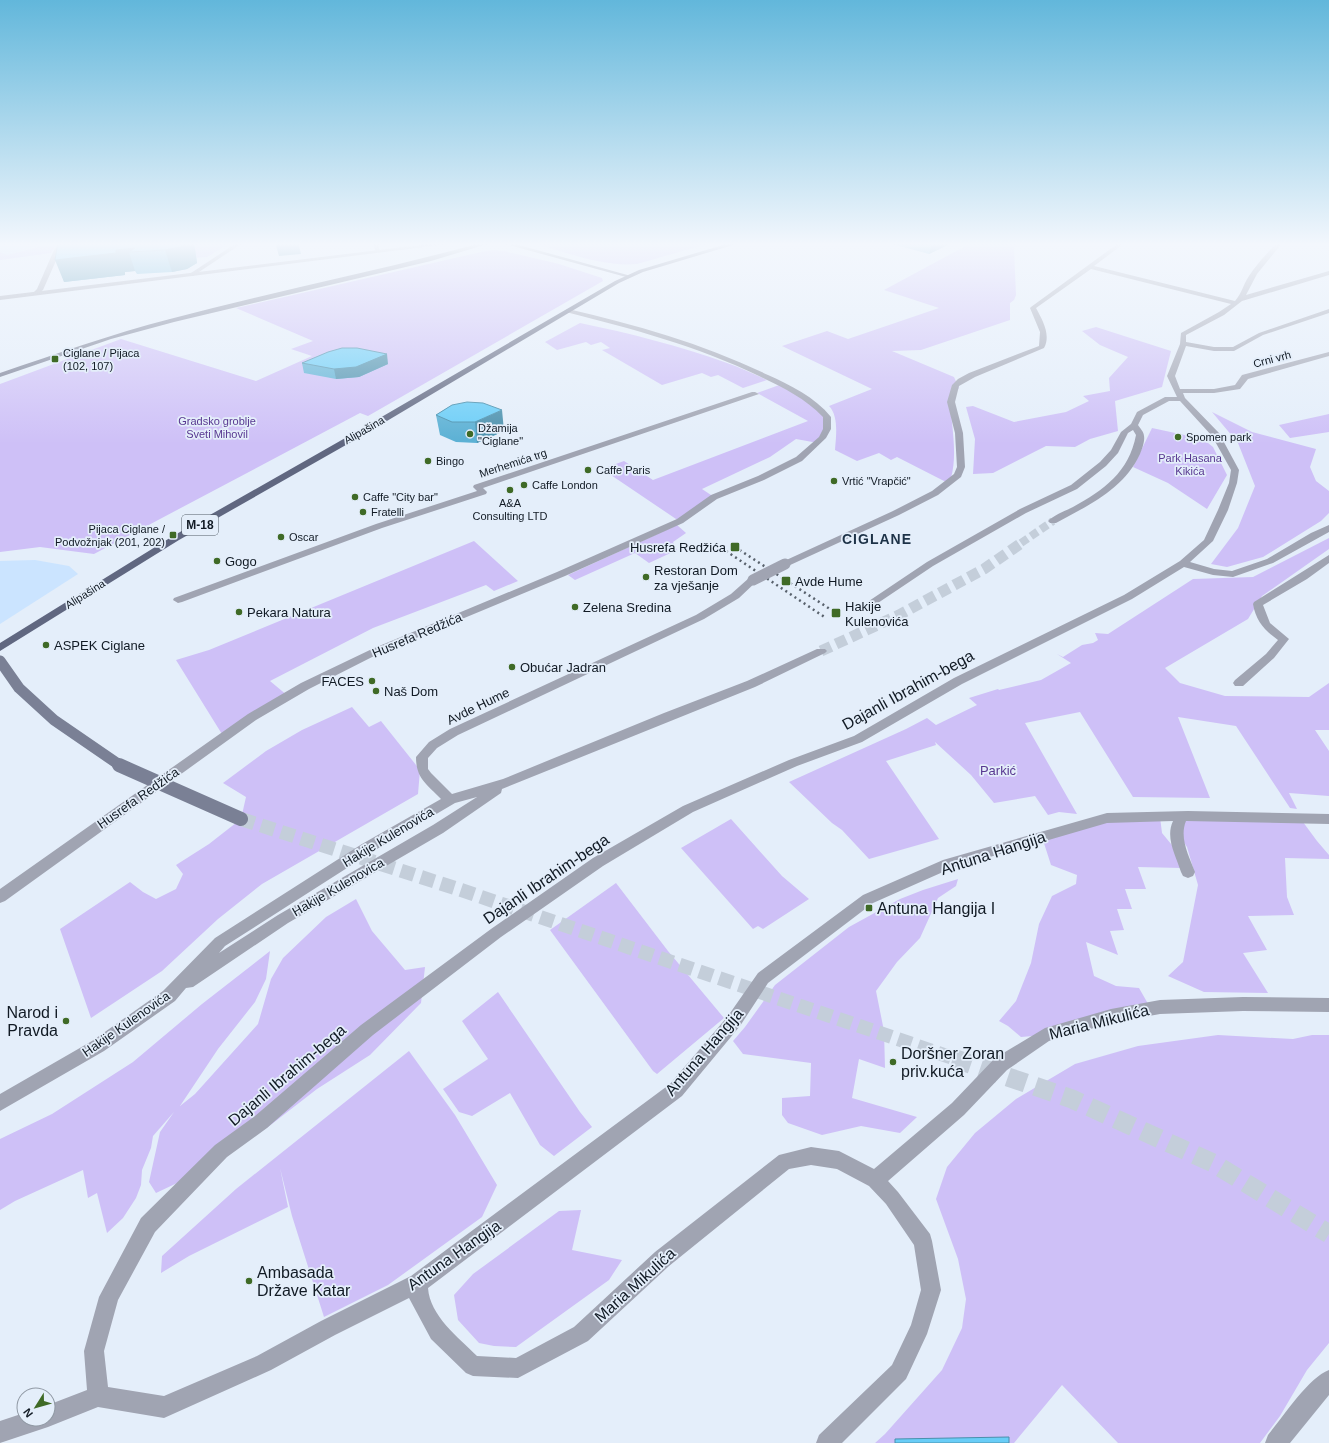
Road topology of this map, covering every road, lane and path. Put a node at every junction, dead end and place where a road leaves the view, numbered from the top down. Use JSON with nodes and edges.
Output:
{"nodes":[{"id":1,"x":216,"y":309,"type":"edge"},
{"id":2,"x":572,"y":309,"type":"edge"},
{"id":3,"x":1034,"y":309,"type":"edge"},
{"id":4,"x":1227,"y":309,"type":"edge"},
{"id":5,"x":1329,"y":311,"type":"edge"},
{"id":6,"x":568,"y":312,"type":"junction"},
{"id":7,"x":1183,"y":344,"type":"junction"},
{"id":8,"x":1329,"y":354,"type":"edge"},
{"id":9,"x":0,"y":375,"type":"edge"},
{"id":10,"x":755,"y":394,"type":"dead end"},
{"id":11,"x":1180,"y":395,"type":"junction"},
{"id":12,"x":1134,"y":425,"type":"junction"},
{"id":13,"x":1053,"y":521,"type":"tunnel mouth"},
{"id":14,"x":1329,"y":528,"type":"edge"},
{"id":15,"x":1329,"y":558,"type":"edge"},
{"id":16,"x":1183,"y":563,"type":"junction"},
{"id":17,"x":178,"y":600,"type":"dead end"},
{"id":18,"x":862,"y":609,"type":"dead end"},
{"id":19,"x":0,"y":648,"type":"edge"},
{"id":20,"x":821,"y":651,"type":"tunnel mouth"},
{"id":21,"x":0,"y":660,"type":"edge"},
{"id":22,"x":1239,"y":682,"type":"dead end"},
{"id":23,"x":508,"y":782,"type":"junction"},
{"id":24,"x":450,"y":800,"type":"junction"},
{"id":25,"x":1182,"y":816,"type":"junction"},
{"id":26,"x":241,"y":819,"type":"tunnel mouth"},
{"id":27,"x":1329,"y":820,"type":"edge"},
{"id":28,"x":1188,"y":872,"type":"dead end"},
{"id":29,"x":0,"y":897,"type":"edge"},
{"id":30,"x":169,"y":996,"type":"junction"},
{"id":31,"x":1329,"y":1004,"type":"edge"},
{"id":32,"x":0,"y":1103,"type":"edge"},
{"id":33,"x":875,"y":1180,"type":"junction"},
{"id":34,"x":418,"y":1283,"type":"junction"},
{"id":35,"x":1329,"y":1380,"type":"edge"},
{"id":36,"x":98,"y":1396,"type":"junction"},
{"id":37,"x":56,"y":1413,"type":"edge"},
{"id":38,"x":16,"y":1427,"type":"edge"},
{"id":39,"x":0,"y":1432,"type":"edge"},
{"id":40,"x":827,"y":1443,"type":"edge"},
{"id":41,"x":1276,"y":1443,"type":"edge"}],
"edges":[{"from":1,"to":9,"type":"main road"},
{"from":2,"to":6,"type":"main road","name":"Alipašina","number":"M-18"},
{"from":3,"to":24,"type":"street","name":"Avde Hume","bridge":true},
{"from":4,"to":7,"type":"street","name":"Dajanli Ibrahim-bega"},
{"from":5,"to":7,"type":"street","name":"Crni vrh"},
{"from":6,"to":19,"type":"main road","name":"Alipašina","number":"M-18"},
{"from":6,"to":29,"type":"street","name":"Husrefa Redžića"},
{"from":7,"to":11,"type":"street","name":"Dajanli Ibrahim-bega"},
{"from":8,"to":11,"type":"street","name":"Crni vrh"},
{"from":10,"to":17,"type":"street","name":"Merhemića trg"},
{"from":11,"to":12,"type":"street"},
{"from":11,"to":16,"type":"street","name":"Dajanli Ibrahim-bega"},
{"from":12,"to":13,"type":"street"},
{"from":12,"to":18,"type":"street"},
{"from":14,"to":16,"type":"street"},
{"from":15,"to":22,"type":"street"},
{"from":16,"to":36,"type":"street","name":"Dajanli Ibrahim-bega"},
{"from":20,"to":23,"type":"street","name":"Hakije Kulenovića"},
{"from":21,"to":26,"type":"main road","bridge":true},
{"from":23,"to":24,"type":"street","name":"Hakije Kulenovića"},
{"from":23,"to":30,"type":"street","name":"Hakije Kulenovica"},
{"from":24,"to":30,"type":"street","name":"Hakije Kulenovića"},
{"from":25,"to":27,"type":"street","name":"Antuna Hangija"},
{"from":25,"to":28,"type":"street"},
{"from":25,"to":34,"type":"street","name":"Antuna Hangija"},
{"from":30,"to":32,"type":"street","name":"Hakije Kulenovića"},
{"from":31,"to":33,"type":"street","name":"Maria Mikulića"},
{"from":33,"to":34,"type":"street","name":"Maria Mikulića"},
{"from":33,"to":40,"type":"street","name":"Maria Mikulića"},
{"from":34,"to":36,"type":"street","name":"Antuna Hangija"},
{"from":35,"to":41,"type":"street"},
{"from":36,"to":37,"type":"street"},
{"from":38,"to":39,"type":"street"}]}
